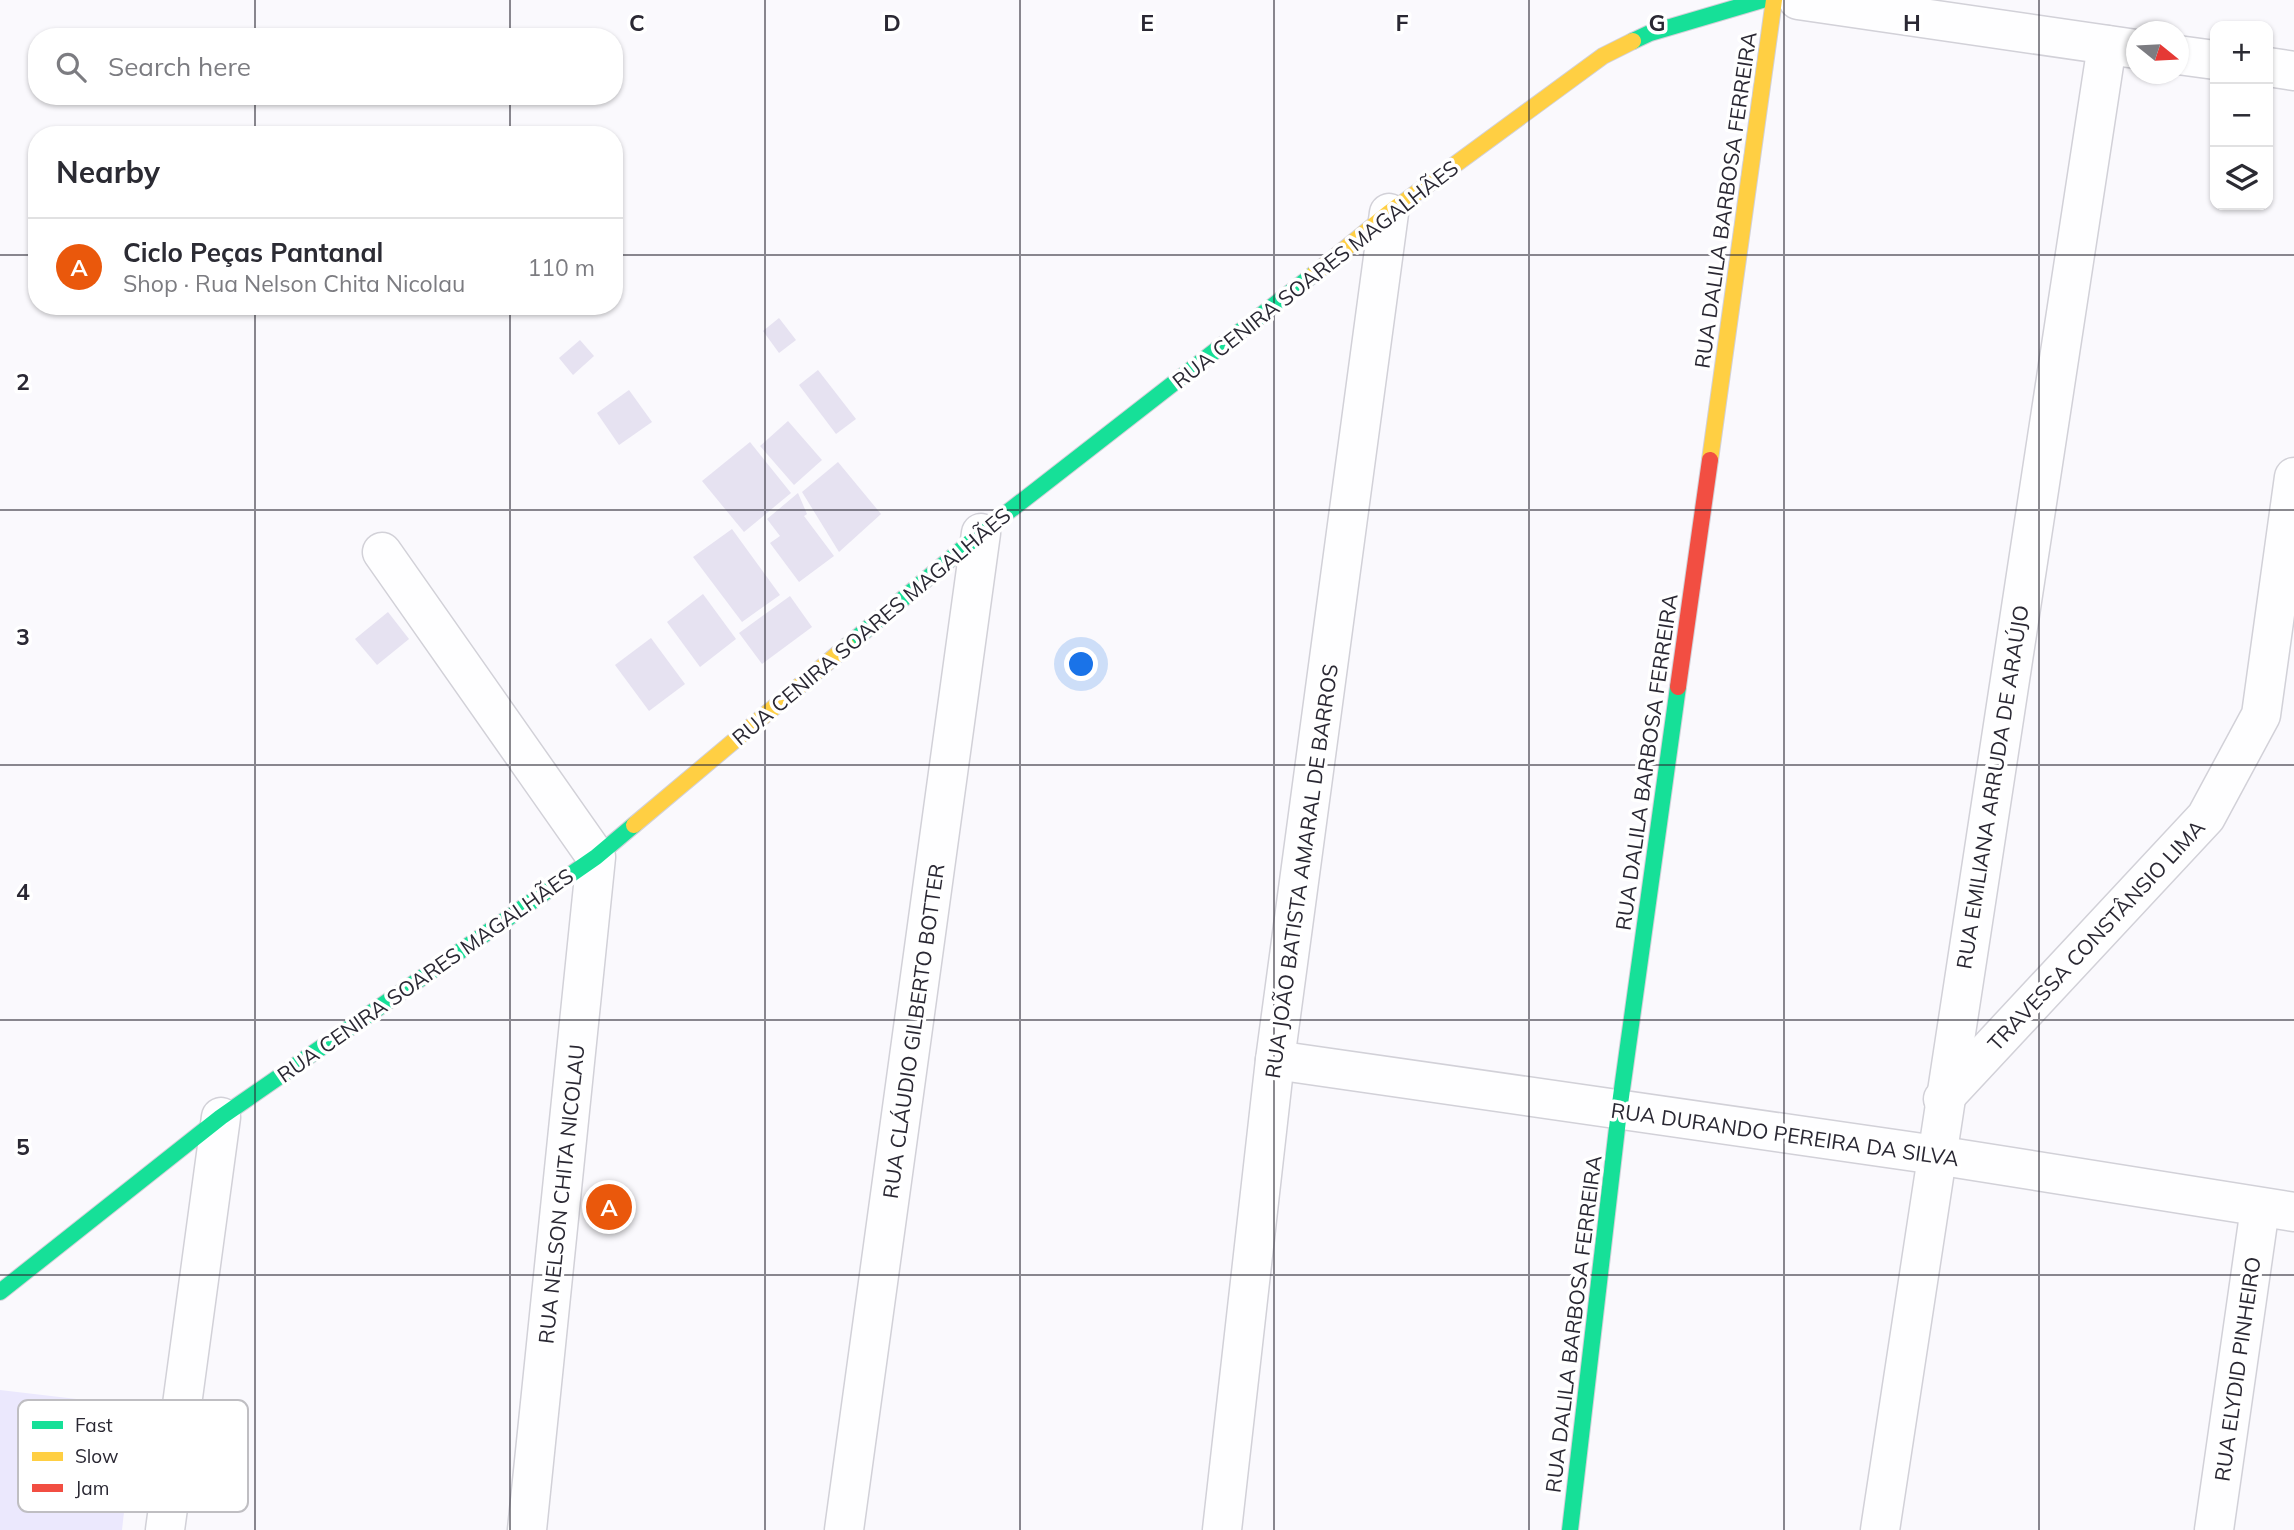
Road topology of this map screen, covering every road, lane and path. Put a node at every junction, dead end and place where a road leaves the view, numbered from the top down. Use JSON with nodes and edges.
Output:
{"nodes":[{"id":1,"x":1762,"y":0,"type":"edge"},
{"id":2,"x":1774,"y":0,"type":"edge"},
{"id":3,"x":1798,"y":0,"type":"edge"},
{"id":4,"x":2122,"y":47,"type":"edge"},
{"id":5,"x":2189,"y":56,"type":"edge"},
{"id":6,"x":2210,"y":59,"type":"edge"},
{"id":7,"x":2273,"y":68,"type":"edge"},
{"id":8,"x":2294,"y":71,"type":"edge"},
{"id":9,"x":1389,"y":213,"type":"junction"},
{"id":10,"x":2294,"y":477,"type":"edge"},
{"id":11,"x":981,"y":533,"type":"junction"},
{"id":12,"x":382,"y":552,"type":"dead end"},
{"id":13,"x":596,"y":857,"type":"junction"},
{"id":14,"x":1275,"y":1060,"type":"junction"},
{"id":15,"x":1944,"y":1099,"type":"junction"},
{"id":16,"x":1619,"y":1111,"type":"junction"},
{"id":17,"x":221,"y":1117,"type":"junction"},
{"id":18,"x":1936,"y":1155,"type":"junction"},
{"id":19,"x":2277,"y":1210,"type":"edge"},
{"id":20,"x":0,"y":1292,"type":"edge"},
{"id":21,"x":183,"y":1400,"type":"edge"},
{"id":22,"x":167,"y":1512,"type":"edge"},
{"id":23,"x":165,"y":1530,"type":"edge"},
{"id":24,"x":527,"y":1530,"type":"edge"},
{"id":25,"x":845,"y":1530,"type":"edge"},
{"id":26,"x":1222,"y":1530,"type":"edge"},
{"id":27,"x":1570,"y":1530,"type":"edge"},
{"id":28,"x":1880,"y":1530,"type":"edge"},
{"id":29,"x":2214,"y":1530,"type":"edge"}],
"edges":[{"from":1,"to":9,"type":"street","name":"RUA CENIRA SOARES MAGALHÃES"},
{"from":2,"to":16,"type":"street","name":"RUA DALILA BARBOSA FERREIRA"},
{"from":3,"to":4,"type":"street"},
{"from":4,"to":15,"type":"street","name":"RUA EMILIANA ARRUDA DE ARAÚJO"},
{"from":5,"to":6,"type":"street"},
{"from":7,"to":8,"type":"street"},
{"from":9,"to":11,"type":"street","name":"RUA CENIRA SOARES MAGALHÃES"},
{"from":9,"to":14,"type":"street","name":"RUA JOÃO BATISTA AMARAL DE BARROS"},
{"from":10,"to":15,"type":"street","name":"TRAVESSA CONSTÂNSIO LIMA"},
{"from":11,"to":13,"type":"street","name":"RUA CENIRA SOARES MAGALHÃES"},
{"from":11,"to":25,"type":"street","name":"RUA CLÁUDIO GILBERTO BOTTER"},
{"from":12,"to":13,"type":"street"},
{"from":13,"to":17,"type":"street","name":"RUA CENIRA SOARES MAGALHÃES"},
{"from":13,"to":24,"type":"street","name":"RUA NELSON CHITA NICOLAU"},
{"from":14,"to":16,"type":"street","name":"RUA DURANDO PEREIRA DA SILVA"},
{"from":14,"to":26,"type":"street","name":"RUA JOÃO BATISTA AMARAL DE BARROS"},
{"from":15,"to":18,"type":"street","name":"RUA EMILIANA ARRUDA DE ARAÚJO"},
{"from":16,"to":18,"type":"street","name":"RUA DURANDO PEREIRA DA SILVA"},
{"from":16,"to":27,"type":"street","name":"RUA DALILA BARBOSA FERREIRA"},
{"from":17,"to":20,"type":"street","name":"RUA CENIRA SOARES MAGALHÃES"},
{"from":17,"to":21,"type":"street"},
{"from":18,"to":19,"type":"street","name":"RUA DURANDO PEREIRA DA SILVA"},
{"from":18,"to":28,"type":"street","name":"RUA EMILIANA ARRUDA DE ARAÚJO"},
{"from":19,"to":29,"type":"street","name":"RUA ELYDID PINHEIRO"},
{"from":22,"to":23,"type":"street"}]}
